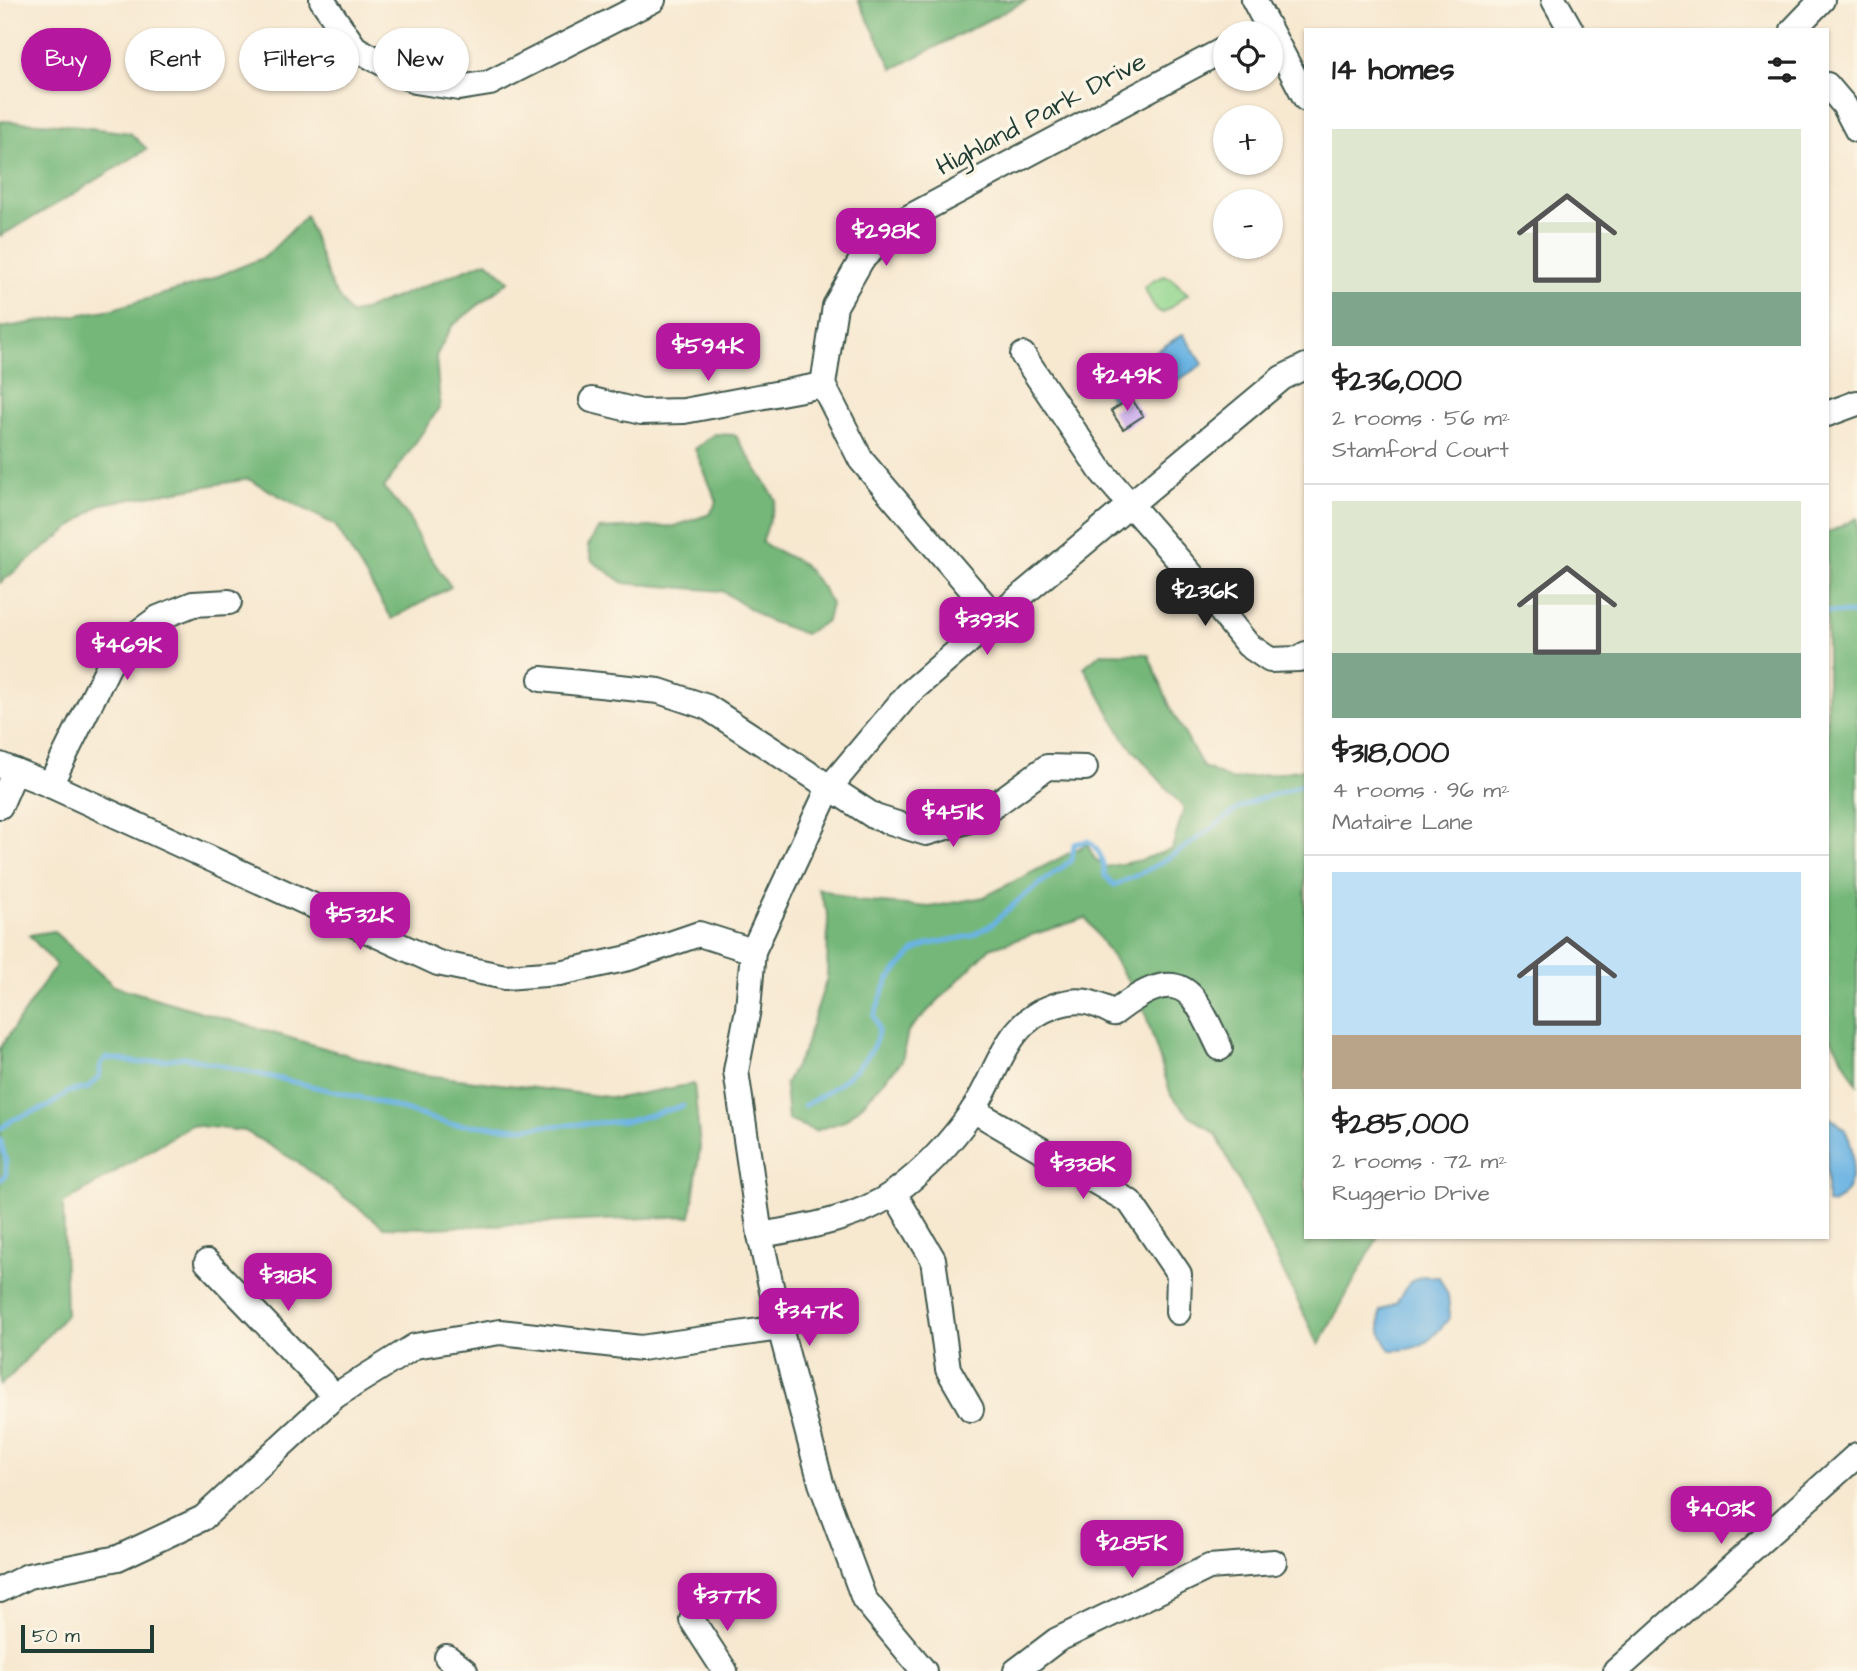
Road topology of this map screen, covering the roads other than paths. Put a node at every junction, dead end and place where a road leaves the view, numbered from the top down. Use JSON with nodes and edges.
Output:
{"nodes":[{"id":1,"x":322,"y":0,"type":"edge"},
{"id":2,"x":653,"y":0,"type":"edge"},
{"id":3,"x":1254,"y":0,"type":"edge"},
{"id":4,"x":1554,"y":0,"type":"edge"},
{"id":5,"x":1822,"y":0,"type":"edge"},
{"id":6,"x":1260,"y":21,"type":"edge"},
{"id":7,"x":1570,"y":28,"type":"edge"},
{"id":8,"x":1795,"y":28,"type":"edge"},
{"id":9,"x":1213,"y":55,"type":"edge"},
{"id":10,"x":1283,"y":63,"type":"edge"},
{"id":11,"x":1829,"y":87,"type":"edge"},
{"id":12,"x":1304,"y":96,"type":"edge"},
{"id":13,"x":1857,"y":130,"type":"edge"},
{"id":14,"x":1023,"y":355,"type":"dead end"},
{"id":15,"x":1304,"y":367,"type":"edge"},
{"id":16,"x":823,"y":384,"type":"junction"},
{"id":17,"x":592,"y":400,"type":"dead end"},
{"id":18,"x":1857,"y":402,"type":"edge"},
{"id":19,"x":1829,"y":413,"type":"edge"},
{"id":20,"x":1131,"y":506,"type":"junction"},
{"id":21,"x":229,"y":602,"type":"dead end"},
{"id":22,"x":996,"y":618,"type":"junction"},
{"id":23,"x":1304,"y":655,"type":"edge"},
{"id":24,"x":541,"y":679,"type":"dead end"},
{"id":25,"x":8,"y":768,"type":"edge"},
{"id":26,"x":1086,"y":768,"type":"dead end"},
{"id":27,"x":50,"y":785,"type":"junction"},
{"id":28,"x":829,"y":788,"type":"junction"},
{"id":29,"x":0,"y":806,"type":"edge"},
{"id":30,"x":753,"y":951,"type":"junction"},
{"id":31,"x":1220,"y":1048,"type":"dead end"},
{"id":32,"x":973,"y":1110,"type":"junction"},
{"id":33,"x":894,"y":1193,"type":"junction"},
{"id":34,"x":760,"y":1235,"type":"junction"},
{"id":35,"x":207,"y":1262,"type":"dead end"},
{"id":36,"x":1178,"y":1312,"type":"dead end"},
{"id":37,"x":780,"y":1328,"type":"junction"},
{"id":38,"x":335,"y":1396,"type":"junction"},
{"id":39,"x":971,"y":1409,"type":"dead end"},
{"id":40,"x":1857,"y":1455,"type":"edge"},
{"id":41,"x":1274,"y":1562,"type":"dead end"},
{"id":42,"x":0,"y":1590,"type":"edge"},
{"id":43,"x":692,"y":1620,"type":"dead end"},
{"id":44,"x":725,"y":1671,"type":"edge"},
{"id":45,"x":924,"y":1671,"type":"edge"},
{"id":46,"x":1016,"y":1671,"type":"edge"},
{"id":47,"x":1616,"y":1671,"type":"edge"}],
"edges":[{"from":1,"to":2,"type":"street"},
{"from":3,"to":6,"type":"street"},
{"from":4,"to":7,"type":"street"},
{"from":5,"to":8,"type":"street"},
{"from":9,"to":16,"type":"street","name":"Highland Park Drive"},
{"from":10,"to":12,"type":"street"},
{"from":11,"to":13,"type":"street"},
{"from":14,"to":20,"type":"street"},
{"from":15,"to":20,"type":"street"},
{"from":16,"to":17,"type":"street"},
{"from":16,"to":22,"type":"street"},
{"from":18,"to":19,"type":"street"},
{"from":20,"to":22,"type":"street"},
{"from":20,"to":23,"type":"street"},
{"from":21,"to":27,"type":"street"},
{"from":22,"to":28,"type":"street"},
{"from":24,"to":28,"type":"street"},
{"from":25,"to":27,"type":"street"},
{"from":25,"to":29,"type":"street"},
{"from":26,"to":28,"type":"street"},
{"from":27,"to":30,"type":"street"},
{"from":28,"to":30,"type":"street"},
{"from":30,"to":34,"type":"street"},
{"from":31,"to":32,"type":"street"},
{"from":32,"to":33,"type":"street"},
{"from":32,"to":36,"type":"street"},
{"from":33,"to":34,"type":"street"},
{"from":33,"to":39,"type":"street"},
{"from":34,"to":37,"type":"street"},
{"from":35,"to":38,"type":"street"},
{"from":37,"to":38,"type":"street"},
{"from":37,"to":45,"type":"street"},
{"from":38,"to":42,"type":"street"},
{"from":40,"to":47,"type":"street"},
{"from":41,"to":46,"type":"street"},
{"from":43,"to":44,"type":"street"}]}
